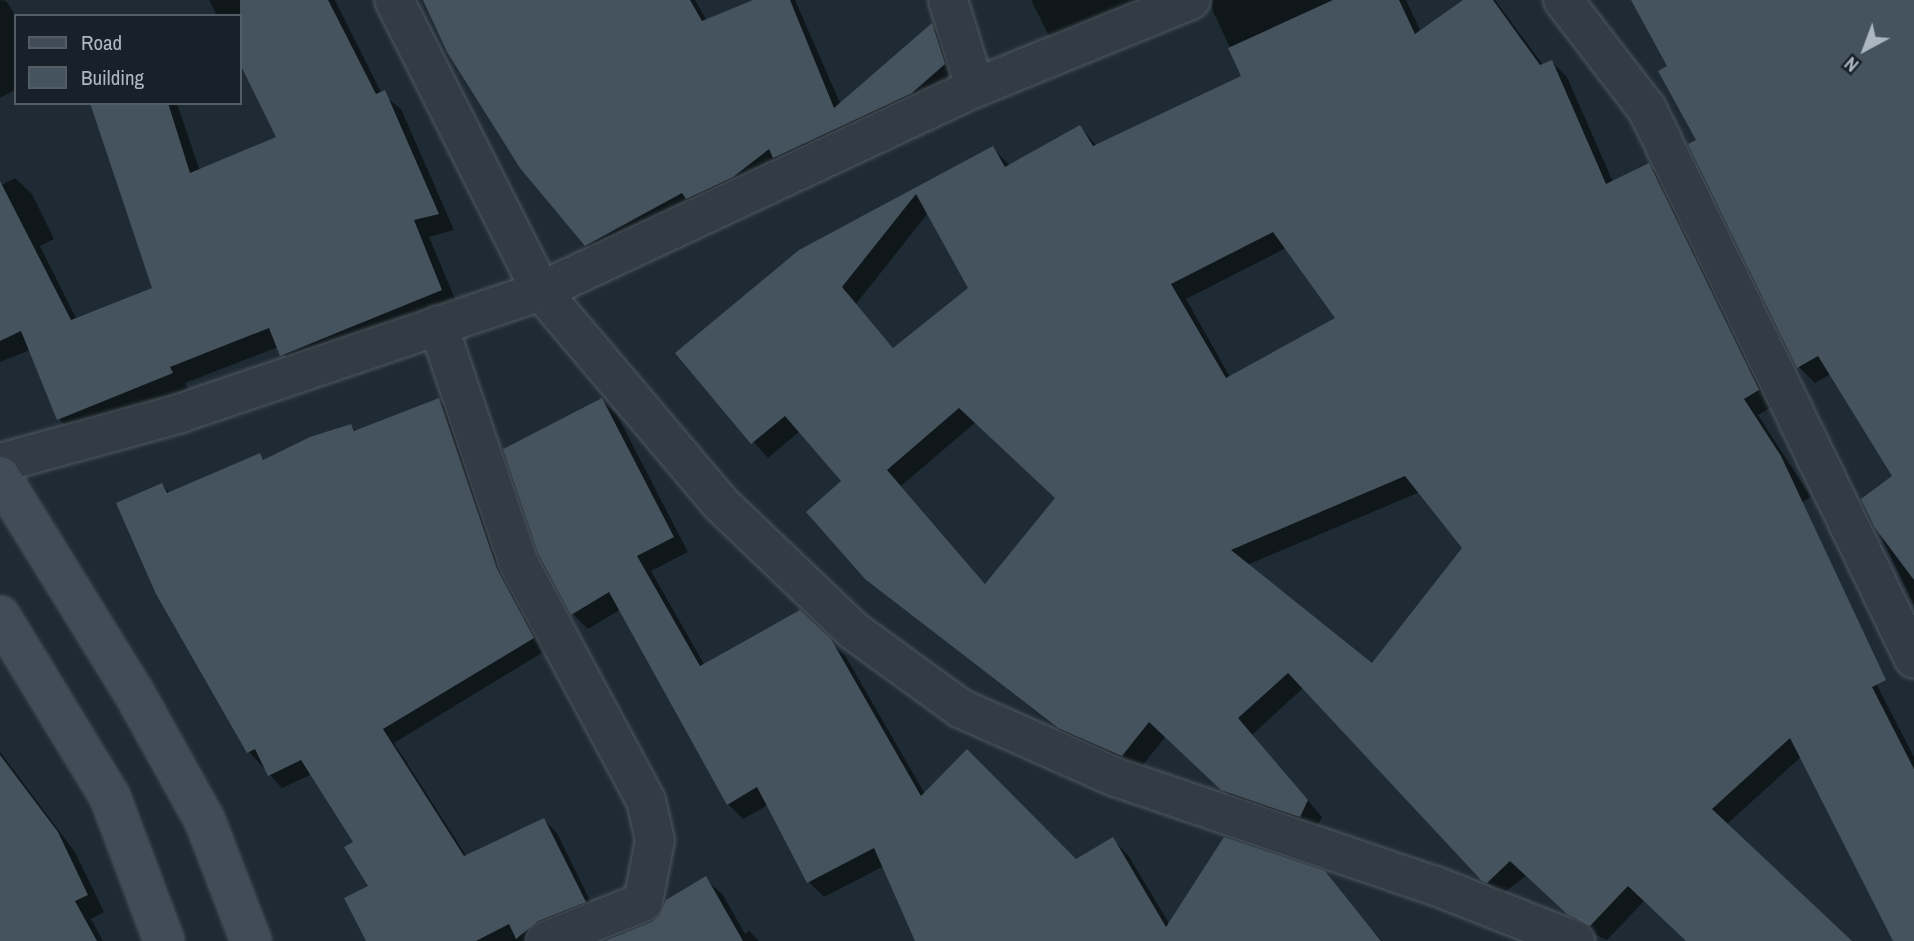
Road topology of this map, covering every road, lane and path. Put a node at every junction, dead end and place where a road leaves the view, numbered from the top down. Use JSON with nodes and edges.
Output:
{"nodes":[{"id":1,"x":394,"y":0,"type":"edge"},
{"id":2,"x":948,"y":0,"type":"edge"},
{"id":3,"x":1191,"y":0,"type":"edge"},
{"id":4,"x":1563,"y":0,"type":"edge"},
{"id":5,"x":975,"y":88,"type":"junction"},
{"id":6,"x":541,"y":291,"type":"junction"},
{"id":7,"x":438,"y":325,"type":"junction"},
{"id":8,"x":0,"y":463,"type":"edge"},
{"id":9,"x":0,"y":476,"type":"edge"},
{"id":10,"x":0,"y":616,"type":"edge"},
{"id":11,"x":1914,"y":659,"type":"edge"},
{"id":12,"x":164,"y":941,"type":"edge"},
{"id":13,"x":251,"y":941,"type":"edge"},
{"id":14,"x":545,"y":941,"type":"edge"},
{"id":15,"x":1575,"y":941,"type":"edge"}],
"edges":[{"from":1,"to":6,"type":"street"},
{"from":2,"to":5,"type":"street"},
{"from":3,"to":5,"type":"street"},
{"from":4,"to":11,"type":"street"},
{"from":5,"to":6,"type":"street"},
{"from":6,"to":7,"type":"street"},
{"from":6,"to":15,"type":"street"},
{"from":7,"to":8,"type":"street"},
{"from":7,"to":14,"type":"street"},
{"from":9,"to":13,"type":"main road"},
{"from":10,"to":12,"type":"main road"}]}
